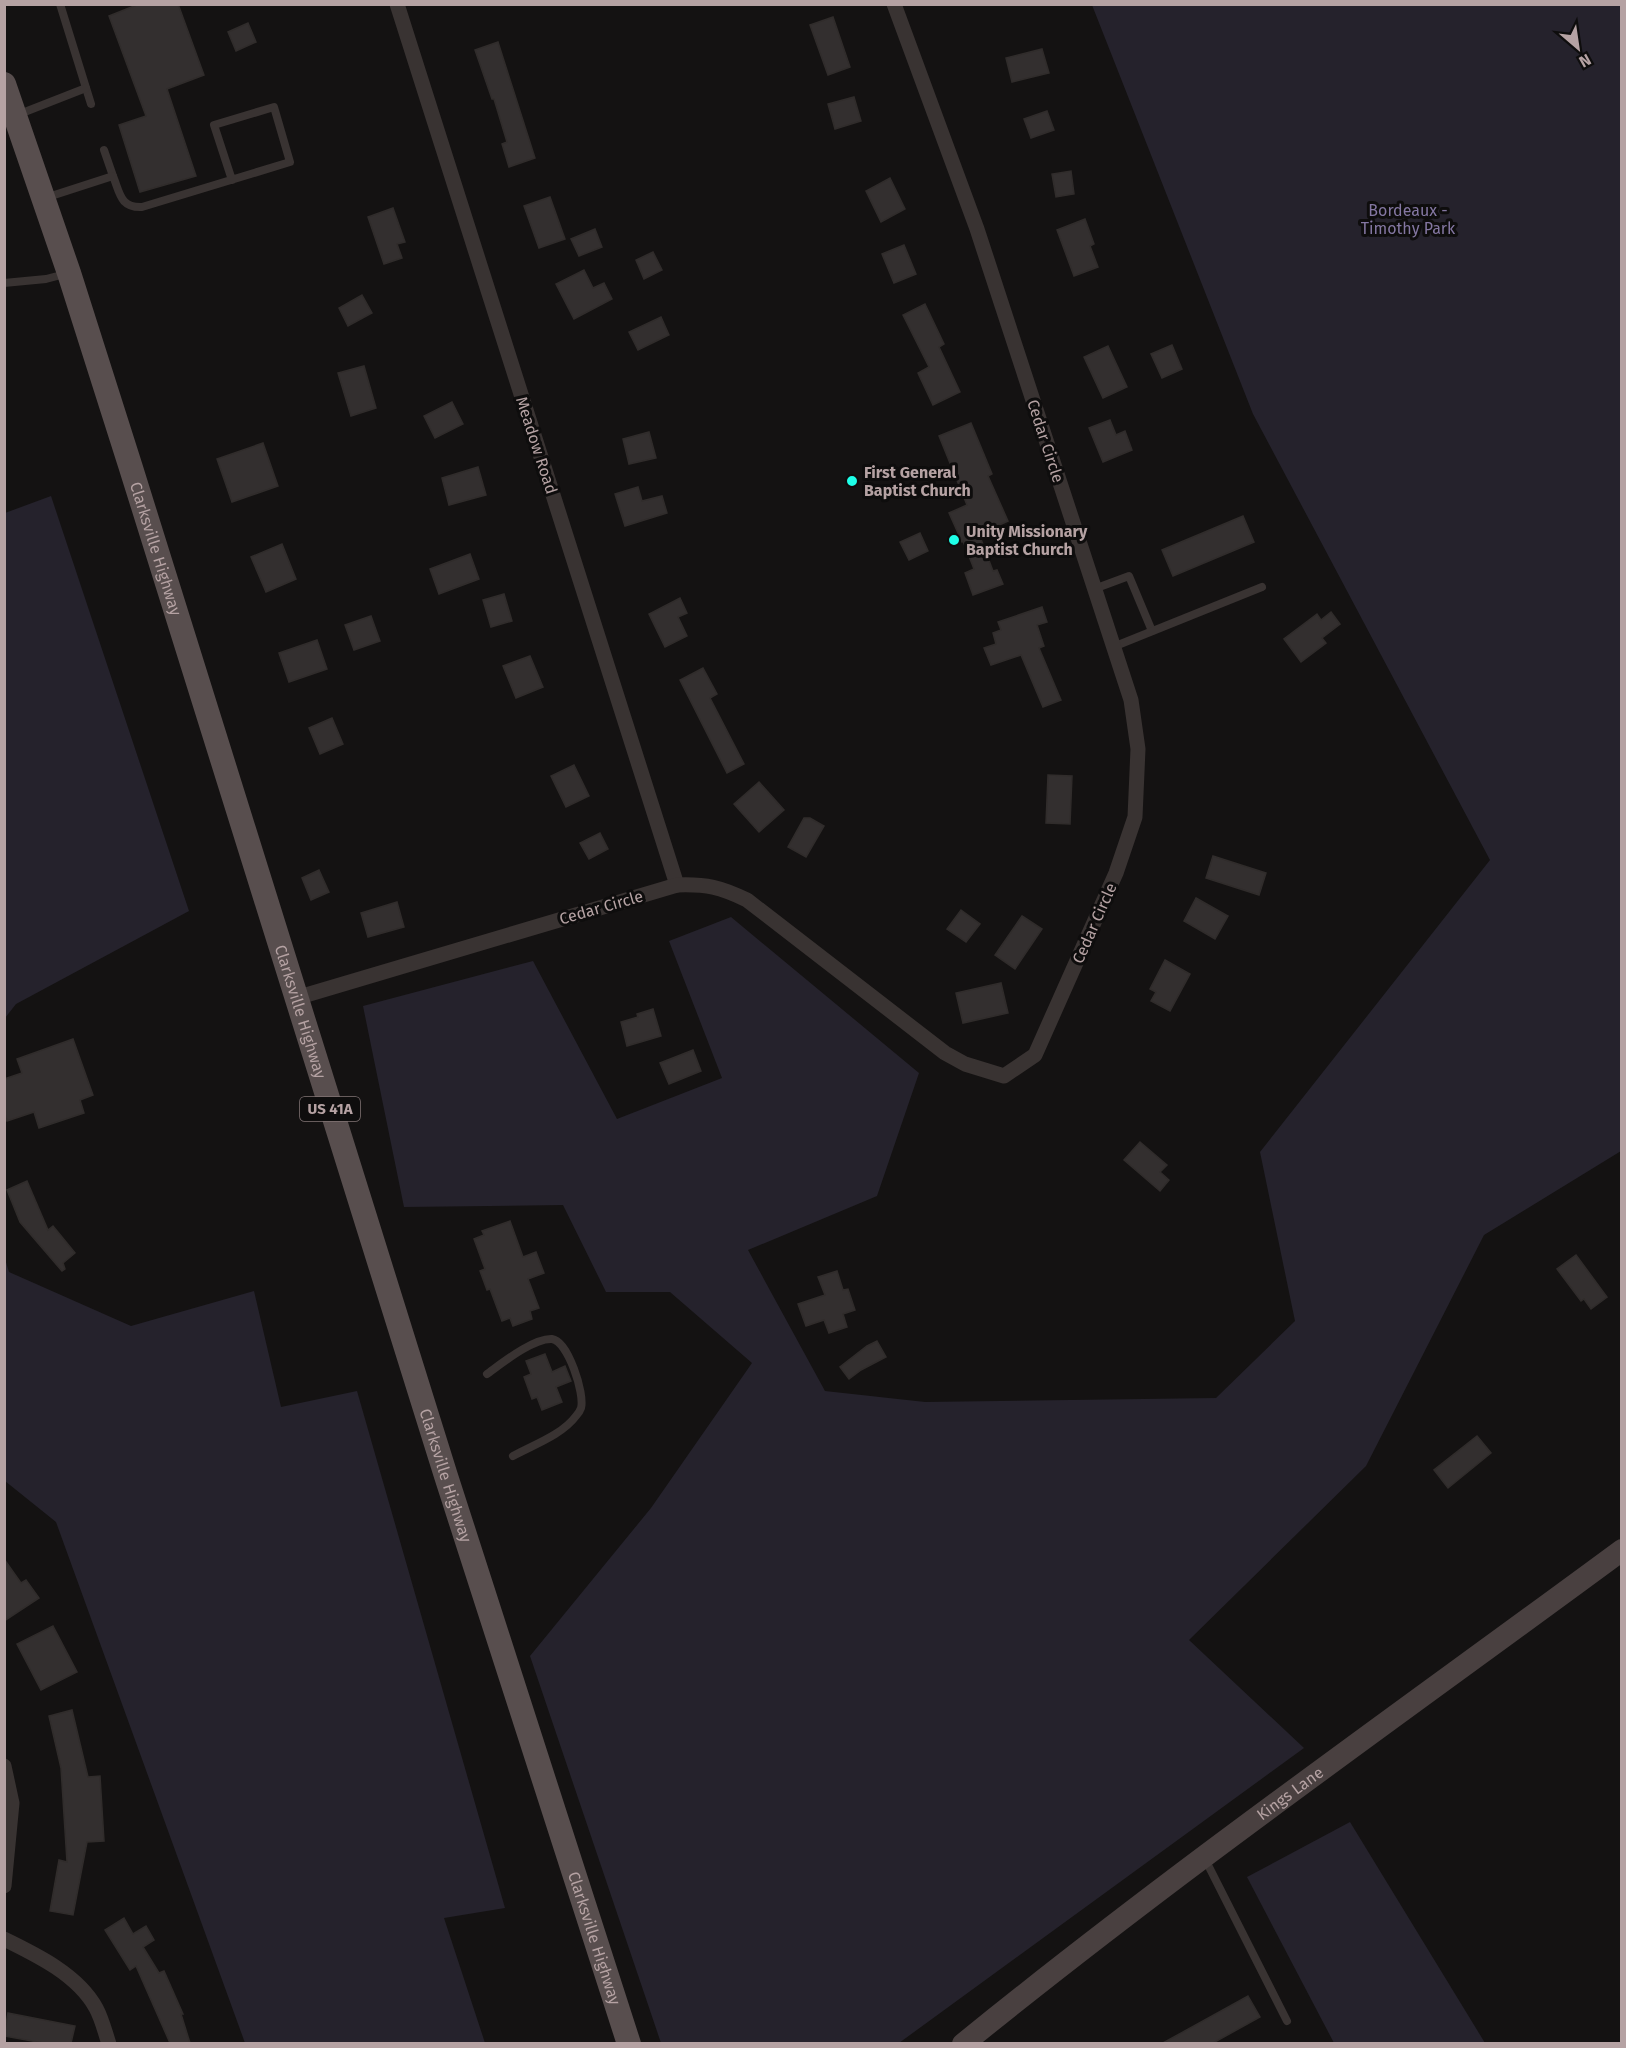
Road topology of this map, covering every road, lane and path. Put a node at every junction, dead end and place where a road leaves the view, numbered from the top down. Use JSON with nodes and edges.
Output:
{"nodes":[{"id":1,"x":60,"y":4,"type":"edge"},
{"id":2,"x":397,"y":4,"type":"edge"},
{"id":3,"x":894,"y":4,"type":"edge"},
{"id":4,"x":4,"y":84,"type":"edge"},
{"id":5,"x":86,"y":88,"type":"junction"},
{"id":6,"x":91,"y":104,"type":"dead end"},
{"id":7,"x":15,"y":116,"type":"junction"},
{"id":8,"x":104,"y":150,"type":"dead end"},
{"id":9,"x":113,"y":176,"type":"junction"},
{"id":10,"x":232,"y":180,"type":"junction"},
{"id":11,"x":43,"y":198,"type":"junction"},
{"id":12,"x":69,"y":273,"type":"junction"},
{"id":13,"x":4,"y":283,"type":"edge"},
{"id":14,"x":1262,"y":587,"type":"dead end"},
{"id":15,"x":1094,"y":589,"type":"junction"},
{"id":16,"x":1152,"y":631,"type":"junction"},
{"id":17,"x":1113,"y":646,"type":"junction"},
{"id":18,"x":677,"y":885,"type":"junction"},
{"id":19,"x":296,"y":998,"type":"junction"},
{"id":20,"x":486,"y":1374,"type":"dead end"},
{"id":21,"x":513,"y":1456,"type":"dead end"},
{"id":22,"x":1622,"y":1550,"type":"edge"},
{"id":23,"x":4,"y":1766,"type":"edge"},
{"id":24,"x":1204,"y":1858,"type":"junction"},
{"id":25,"x":4,"y":1886,"type":"edge"},
{"id":26,"x":4,"y":1939,"type":"edge"},
{"id":27,"x":1287,"y":2021,"type":"dead end"},
{"id":28,"x":109,"y":2043,"type":"edge"},
{"id":29,"x":629,"y":2043,"type":"edge"},
{"id":30,"x":963,"y":2043,"type":"edge"}],
"edges":[{"from":1,"to":5,"type":"lane"},
{"from":2,"to":18,"type":"street","name":"Meadow Road"},
{"from":3,"to":15,"type":"street","name":"Cedar Circle"},
{"from":4,"to":7,"type":"main road","name":"Clarksville Highway","number":"US 41A"},
{"from":5,"to":6,"type":"lane"},
{"from":5,"to":7,"type":"lane"},
{"from":7,"to":11,"type":"main road","name":"Clarksville Highway","number":"US 41A"},
{"from":8,"to":9,"type":"lane"},
{"from":9,"to":10,"type":"lane"},
{"from":9,"to":11,"type":"lane"},
{"from":10,"to":10,"type":"lane"},
{"from":11,"to":12,"type":"main road","name":"Clarksville Highway","number":"US 41A"},
{"from":12,"to":13,"type":"lane"},
{"from":12,"to":19,"type":"main road","name":"Clarksville Highway","number":"US 41A"},
{"from":14,"to":16,"type":"lane"},
{"from":15,"to":16,"type":"lane"},
{"from":15,"to":17,"type":"street","name":"Cedar Circle"},
{"from":16,"to":17,"type":"lane"},
{"from":17,"to":18,"type":"street","name":"Cedar Circle"},
{"from":18,"to":19,"type":"street","name":"Cedar Circle"},
{"from":19,"to":29,"type":"main road","name":"Clarksville Highway","number":"US 41A"},
{"from":20,"to":21,"type":"lane"},
{"from":22,"to":24,"type":"street","name":"Kings Lane"},
{"from":23,"to":25,"type":"street"},
{"from":24,"to":27,"type":"lane"},
{"from":24,"to":30,"type":"street","name":"Kings Lane"},
{"from":26,"to":28,"type":"street"}]}
